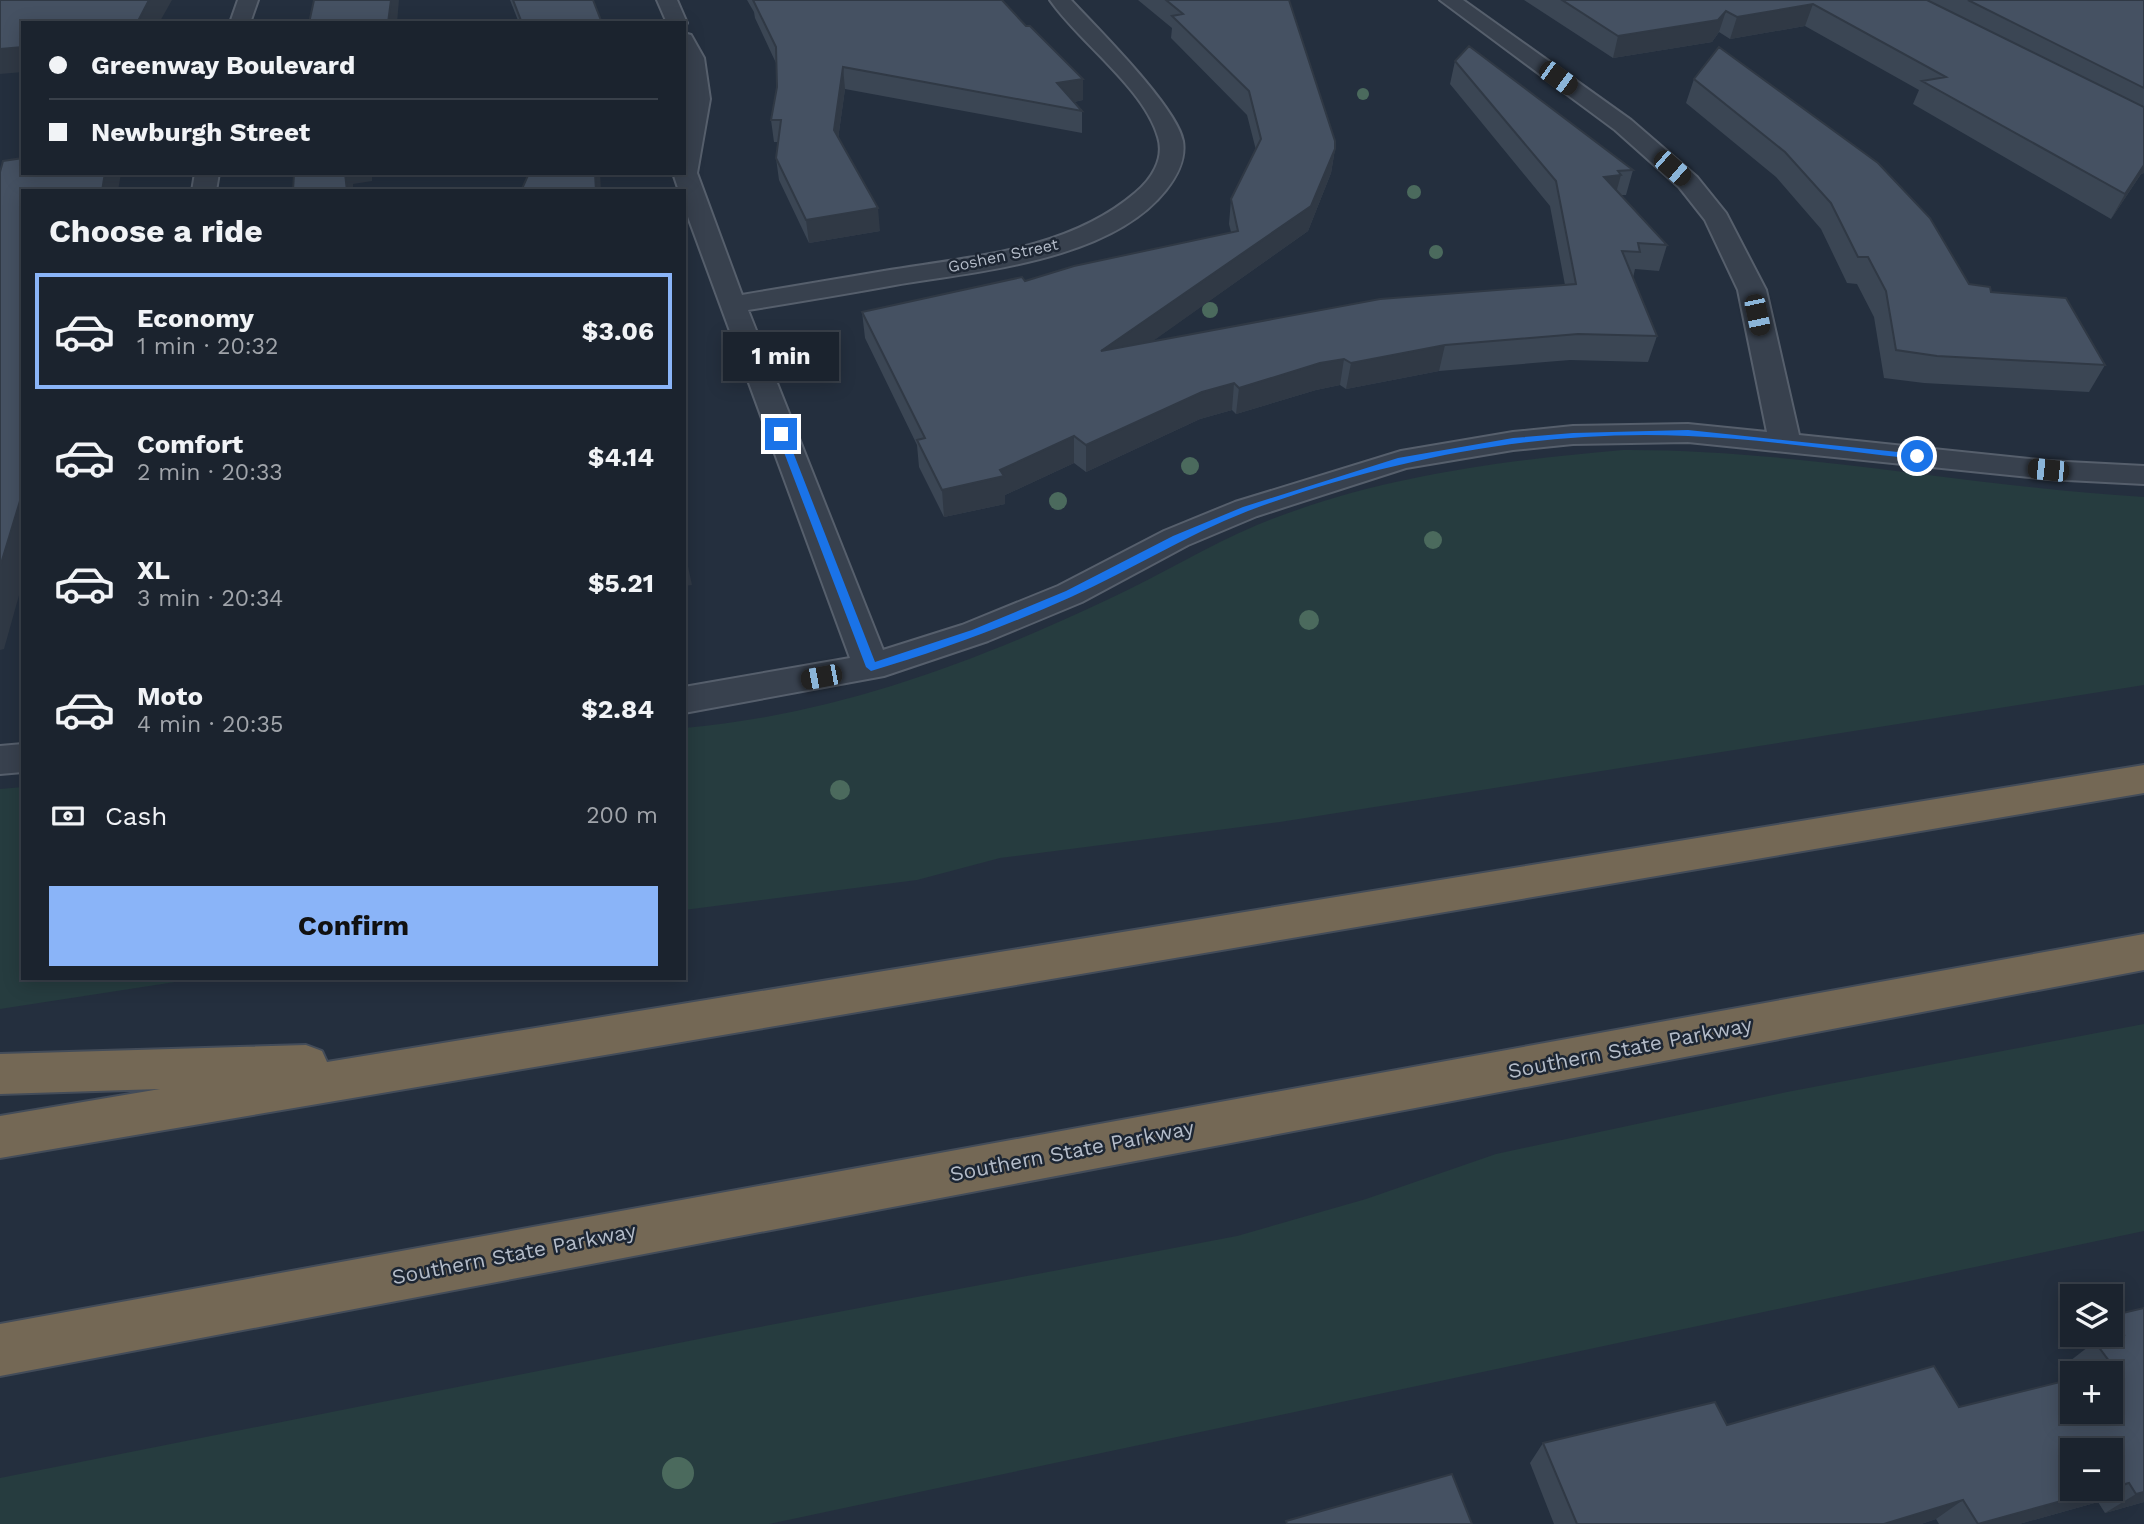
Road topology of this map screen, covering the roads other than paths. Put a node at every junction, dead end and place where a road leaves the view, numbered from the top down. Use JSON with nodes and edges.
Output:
{"nodes":[{"id":1,"x":248,"y":0,"type":"edge"},
{"id":2,"x":667,"y":0,"type":"edge"},
{"id":3,"x":1059,"y":0,"type":"edge"},
{"id":4,"x":1450,"y":0,"type":"edge"},
{"id":5,"x":241,"y":21,"type":"edge"},
{"id":6,"x":676,"y":21,"type":"edge"},
{"id":7,"x":686,"y":43,"type":"edge"},
{"id":8,"x":686,"y":168,"type":"edge"},
{"id":9,"x":686,"y":175,"type":"edge"},
{"id":10,"x":732,"y":305,"type":"junction"},
{"id":11,"x":1785,"y":443,"type":"junction"},
{"id":12,"x":2144,"y":475,"type":"edge"},
{"id":13,"x":871,"y":667,"type":"junction"},
{"id":14,"x":686,"y":700,"type":"edge"},
{"id":15,"x":21,"y":758,"type":"edge"},
{"id":16,"x":0,"y":760,"type":"edge"},
{"id":17,"x":2144,"y":779,"type":"edge"},
{"id":18,"x":2144,"y":952,"type":"edge"},
{"id":19,"x":445,"y":1061,"type":"junction"},
{"id":20,"x":0,"y":1074,"type":"edge"},
{"id":21,"x":0,"y":1137,"type":"edge"},
{"id":22,"x":0,"y":1350,"type":"edge"}],
"edges":[{"from":1,"to":5,"type":"street"},
{"from":2,"to":6,"type":"street"},
{"from":3,"to":10,"type":"street","name":"Goshen Street"},
{"from":4,"to":11,"type":"street"},
{"from":7,"to":8,"type":"street"},
{"from":9,"to":10,"type":"street"},
{"from":10,"to":13,"type":"street"},
{"from":11,"to":12,"type":"street"},
{"from":11,"to":13,"type":"street"},
{"from":13,"to":14,"type":"street"},
{"from":15,"to":16,"type":"street"},
{"from":17,"to":19,"type":"highway"},
{"from":18,"to":22,"type":"highway","name":"Southern State Parkway"},
{"from":19,"to":20,"type":"highway"},
{"from":19,"to":21,"type":"highway"}]}
